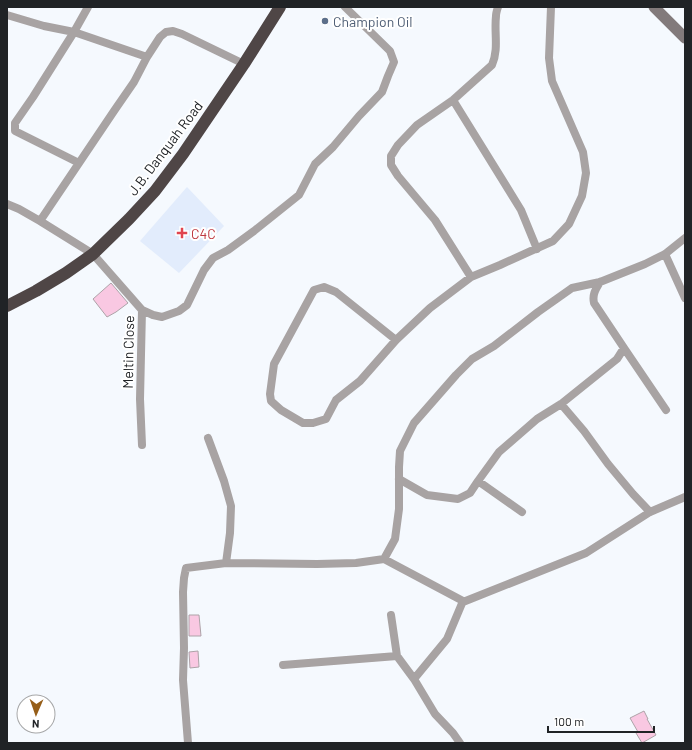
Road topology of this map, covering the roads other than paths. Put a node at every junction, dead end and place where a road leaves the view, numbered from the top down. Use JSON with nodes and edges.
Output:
{"nodes":[{"id":1,"x":88,"y":7,"type":"edge"},
{"id":2,"x":280,"y":7,"type":"edge"},
{"id":3,"x":345,"y":7,"type":"edge"},
{"id":4,"x":498,"y":7,"type":"edge"},
{"id":5,"x":551,"y":7,"type":"edge"},
{"id":6,"x":654,"y":7,"type":"edge"},
{"id":7,"x":7,"y":14,"type":"edge"},
{"id":8,"x":74,"y":32,"type":"junction"},
{"id":9,"x":685,"y":38,"type":"edge"},
{"id":10,"x":147,"y":57,"type":"junction"},
{"id":11,"x":244,"y":64,"type":"junction"},
{"id":12,"x":452,"y":100,"type":"junction"},
{"id":13,"x":79,"y":163,"type":"junction"},
{"id":14,"x":7,"y":204,"type":"edge"},
{"id":15,"x":40,"y":221,"type":"junction"},
{"id":16,"x":685,"y":238,"type":"edge"},
{"id":17,"x":537,"y":249,"type":"junction"},
{"id":18,"x":93,"y":254,"type":"junction"},
{"id":19,"x":665,"y":254,"type":"junction"},
{"id":20,"x":471,"y":277,"type":"junction"},
{"id":21,"x":600,"y":282,"type":"junction"},
{"id":22,"x":685,"y":298,"type":"edge"},
{"id":23,"x":7,"y":306,"type":"edge"},
{"id":24,"x":142,"y":310,"type":"junction"},
{"id":25,"x":396,"y":340,"type":"junction"},
{"id":26,"x":624,"y":348,"type":"junction"},
{"id":27,"x":561,"y":404,"type":"junction"},
{"id":28,"x":666,"y":410,"type":"dead end"},
{"id":29,"x":208,"y":438,"type":"dead end"},
{"id":30,"x":142,"y":445,"type":"dead end"},
{"id":31,"x":399,"y":479,"type":"junction"},
{"id":32,"x":478,"y":481,"type":"junction"},
{"id":33,"x":685,"y":497,"type":"edge"},
{"id":34,"x":522,"y":512,"type":"dead end"},
{"id":35,"x":650,"y":512,"type":"junction"},
{"id":36,"x":384,"y":559,"type":"junction"},
{"id":37,"x":226,"y":563,"type":"junction"},
{"id":38,"x":463,"y":602,"type":"junction"},
{"id":39,"x":391,"y":615,"type":"dead end"},
{"id":40,"x":397,"y":656,"type":"junction"},
{"id":41,"x":284,"y":665,"type":"dead end"},
{"id":42,"x":414,"y":680,"type":"junction"},
{"id":43,"x":188,"y":743,"type":"edge"},
{"id":44,"x":460,"y":743,"type":"edge"}],
"edges":[{"from":1,"to":8,"type":"street"},
{"from":2,"to":11,"type":"highway","name":"J.B. Danquah Road"},
{"from":3,"to":24,"type":"street"},
{"from":4,"to":12,"type":"street"},
{"from":5,"to":17,"type":"street"},
{"from":6,"to":9,"type":"street"},
{"from":7,"to":8,"type":"street"},
{"from":8,"to":10,"type":"street"},
{"from":8,"to":13,"type":"street"},
{"from":10,"to":11,"type":"street"},
{"from":10,"to":13,"type":"street"},
{"from":11,"to":18,"type":"highway","name":"J.B. Danquah Road"},
{"from":12,"to":17,"type":"street"},
{"from":12,"to":20,"type":"street"},
{"from":13,"to":15,"type":"street"},
{"from":14,"to":15,"type":"street","name":"Meltin Close"},
{"from":15,"to":18,"type":"street","name":"Meltin Close"},
{"from":16,"to":19,"type":"street"},
{"from":17,"to":20,"type":"street"},
{"from":18,"to":23,"type":"highway","name":"J.B. Danquah Road"},
{"from":18,"to":24,"type":"street","name":"Meltin Close"},
{"from":19,"to":21,"type":"street"},
{"from":19,"to":22,"type":"street"},
{"from":20,"to":25,"type":"street"},
{"from":21,"to":26,"type":"street"},
{"from":21,"to":31,"type":"street"},
{"from":24,"to":30,"type":"street","name":"Meltin Close"},
{"from":25,"to":25,"type":"street"},
{"from":26,"to":27,"type":"street"},
{"from":26,"to":28,"type":"street"},
{"from":27,"to":32,"type":"street"},
{"from":27,"to":35,"type":"street"},
{"from":29,"to":37,"type":"street"},
{"from":31,"to":32,"type":"street"},
{"from":31,"to":36,"type":"street"},
{"from":32,"to":34,"type":"street"},
{"from":33,"to":35,"type":"street"},
{"from":35,"to":38,"type":"street"},
{"from":36,"to":37,"type":"street"},
{"from":36,"to":38,"type":"street"},
{"from":37,"to":43,"type":"street"},
{"from":38,"to":42,"type":"street"},
{"from":39,"to":40,"type":"street"},
{"from":40,"to":41,"type":"street"},
{"from":40,"to":42,"type":"street"},
{"from":42,"to":44,"type":"street"}]}
